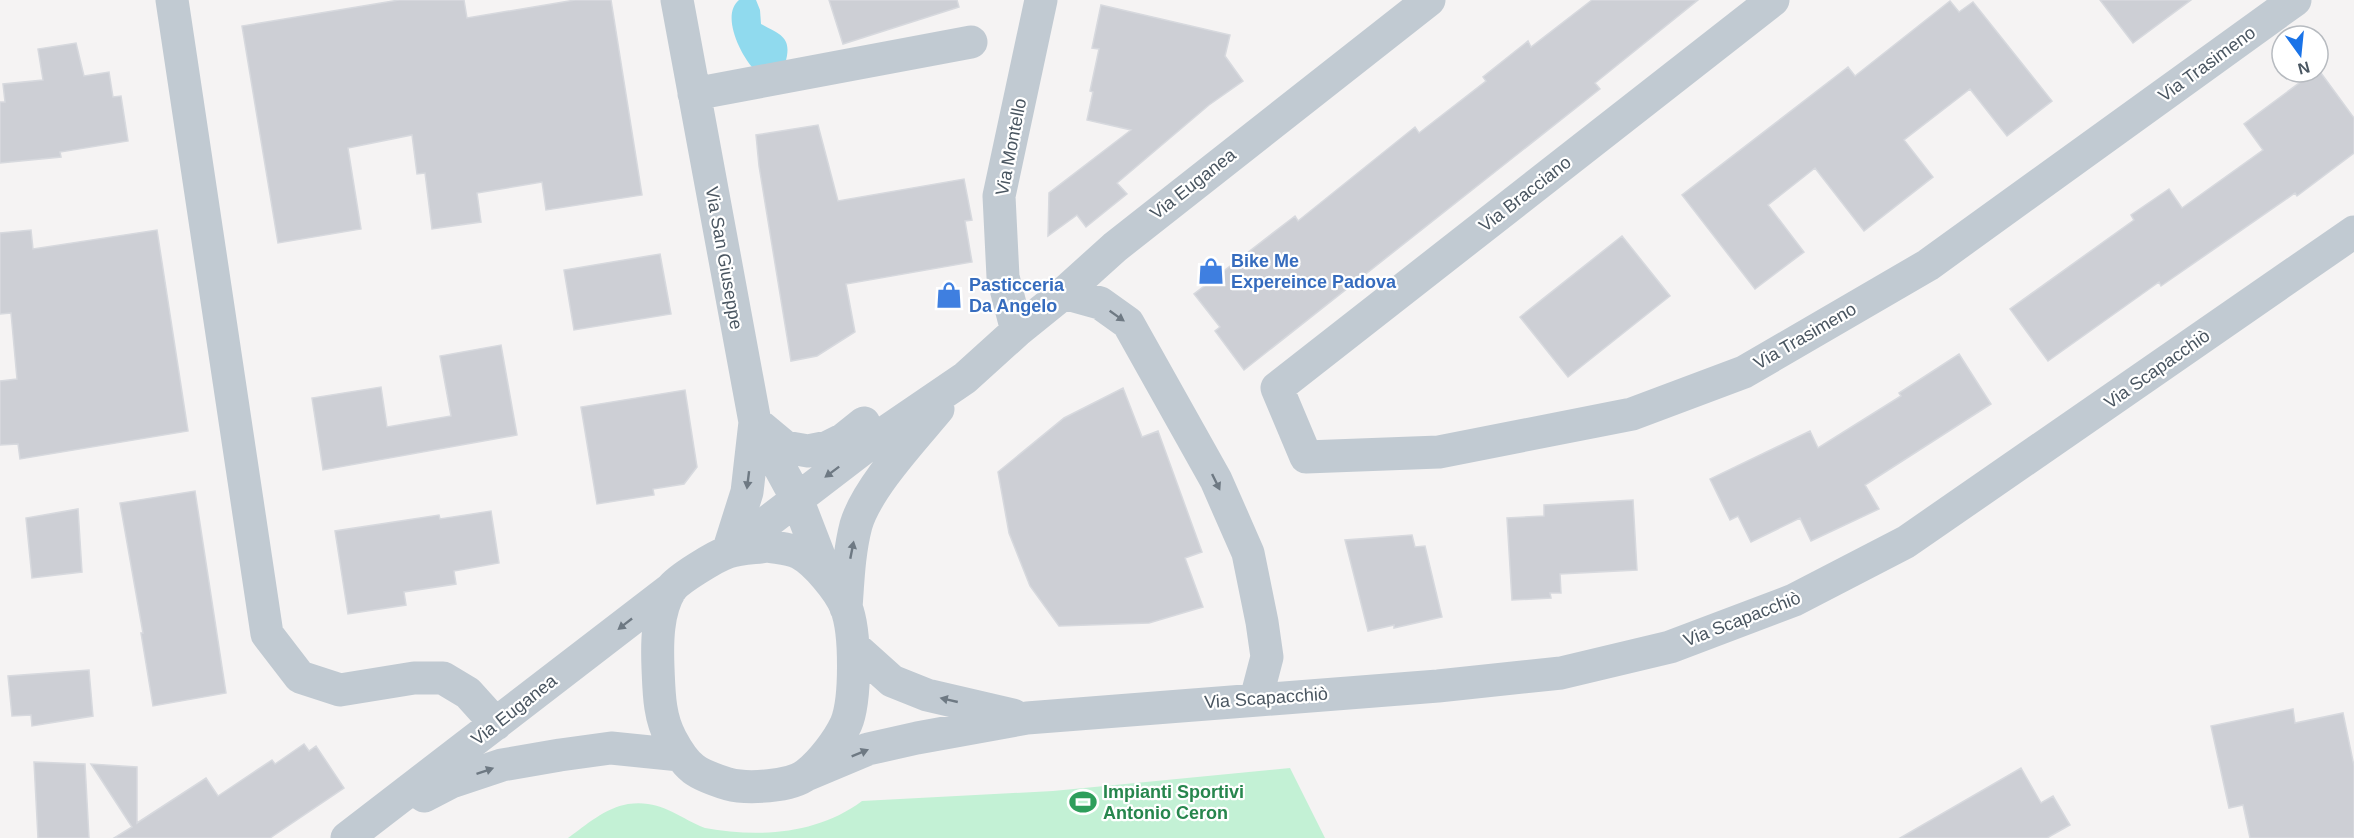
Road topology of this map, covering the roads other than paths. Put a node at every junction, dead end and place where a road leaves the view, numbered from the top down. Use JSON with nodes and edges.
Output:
{"nodes":[{"id":1,"x":172,"y":0,"type":"edge"},
{"id":2,"x":677,"y":0,"type":"edge"},
{"id":3,"x":1041,"y":0,"type":"edge"},
{"id":4,"x":1429,"y":0,"type":"edge"},
{"id":5,"x":1773,"y":0,"type":"edge"},
{"id":6,"x":2295,"y":0,"type":"edge"},
{"id":7,"x":971,"y":42,"type":"dead end"},
{"id":8,"x":694,"y":94,"type":"junction"},
{"id":9,"x":2354,"y":232,"type":"edge"},
{"id":10,"x":1064,"y":293,"type":"junction"},
{"id":11,"x":1017,"y":331,"type":"junction"},
{"id":12,"x":965,"y":378,"type":"junction"},
{"id":13,"x":1277,"y":388,"type":"joint"},
{"id":14,"x":755,"y":422,"type":"junction"},
{"id":15,"x":797,"y":499,"type":"junction"},
{"id":16,"x":728,"y":552,"type":"junction"},
{"id":17,"x":827,"y":577,"type":"junction"},
{"id":18,"x":672,"y":588,"type":"junction"},
{"id":19,"x":846,"y":608,"type":"junction"},
{"id":20,"x":852,"y":646,"type":"junction"},
{"id":21,"x":1256,"y":699,"type":"junction"},
{"id":22,"x":1027,"y":718,"type":"junction"},
{"id":23,"x":496,"y":724,"type":"junction"},
{"id":24,"x":680,"y":755,"type":"junction"},
{"id":25,"x":806,"y":775,"type":"junction"},
{"id":26,"x":352,"y":835,"type":"edge"}],
"edges":[{"from":1,"to":23,"type":"street"},
{"from":2,"to":8,"type":"street","name":"Via San Giuseppe"},
{"from":3,"to":11,"type":"street","name":"Via Montello"},
{"from":4,"to":10,"type":"street","name":"Via Euganea"},
{"from":5,"to":13,"type":"street","name":"Via Bracciano"},
{"from":6,"to":13,"type":"street","name":"Via Trasimeno"},
{"from":7,"to":8,"type":"street"},
{"from":8,"to":14,"type":"street","name":"Via San Giuseppe"},
{"from":9,"to":21,"type":"street","name":"Via Scapacchiò"},
{"from":10,"to":11,"type":"street","name":"Via Euganea"},
{"from":10,"to":21,"type":"street","one_way":true},
{"from":11,"to":12,"type":"street","name":"Via Euganea"},
{"from":12,"to":14,"type":"street"},
{"from":12,"to":15,"type":"street","name":"Via Euganea","one_way":true},
{"from":19,"to":12,"type":"street","name":"Via Euganea","one_way":true},
{"from":14,"to":15,"type":"street","name":"Via San Giuseppe"},
{"from":14,"to":16,"type":"street","name":"Via San Giuseppe","one_way":true},
{"from":15,"to":16,"type":"street","name":"Via Euganea"},
{"from":15,"to":17,"type":"street","name":"Via San Giuseppe"},
{"from":16,"to":17,"type":"street","name":"Via Euganea"},
{"from":16,"to":18,"type":"street","name":"Via Euganea"},
{"from":17,"to":19,"type":"street","name":"Via Euganea"},
{"from":18,"to":23,"type":"street","name":"Via Euganea","one_way":true},
{"from":18,"to":24,"type":"street"},
{"from":19,"to":20,"type":"street","name":"Via Euganea"},
{"from":22,"to":20,"type":"street","name":"Via Scapacchiò","one_way":true},
{"from":20,"to":25,"type":"street","name":"Via Euganea"},
{"from":21,"to":22,"type":"street","name":"Via Scapacchiò"},
{"from":25,"to":22,"type":"street","name":"Via Scapacchiò","one_way":true},
{"from":23,"to":26,"type":"street","name":"Via Euganea"},
{"from":24,"to":25,"type":"street"},
{"from":26,"to":24,"type":"street","name":"Via Euganea","one_way":true}]}
